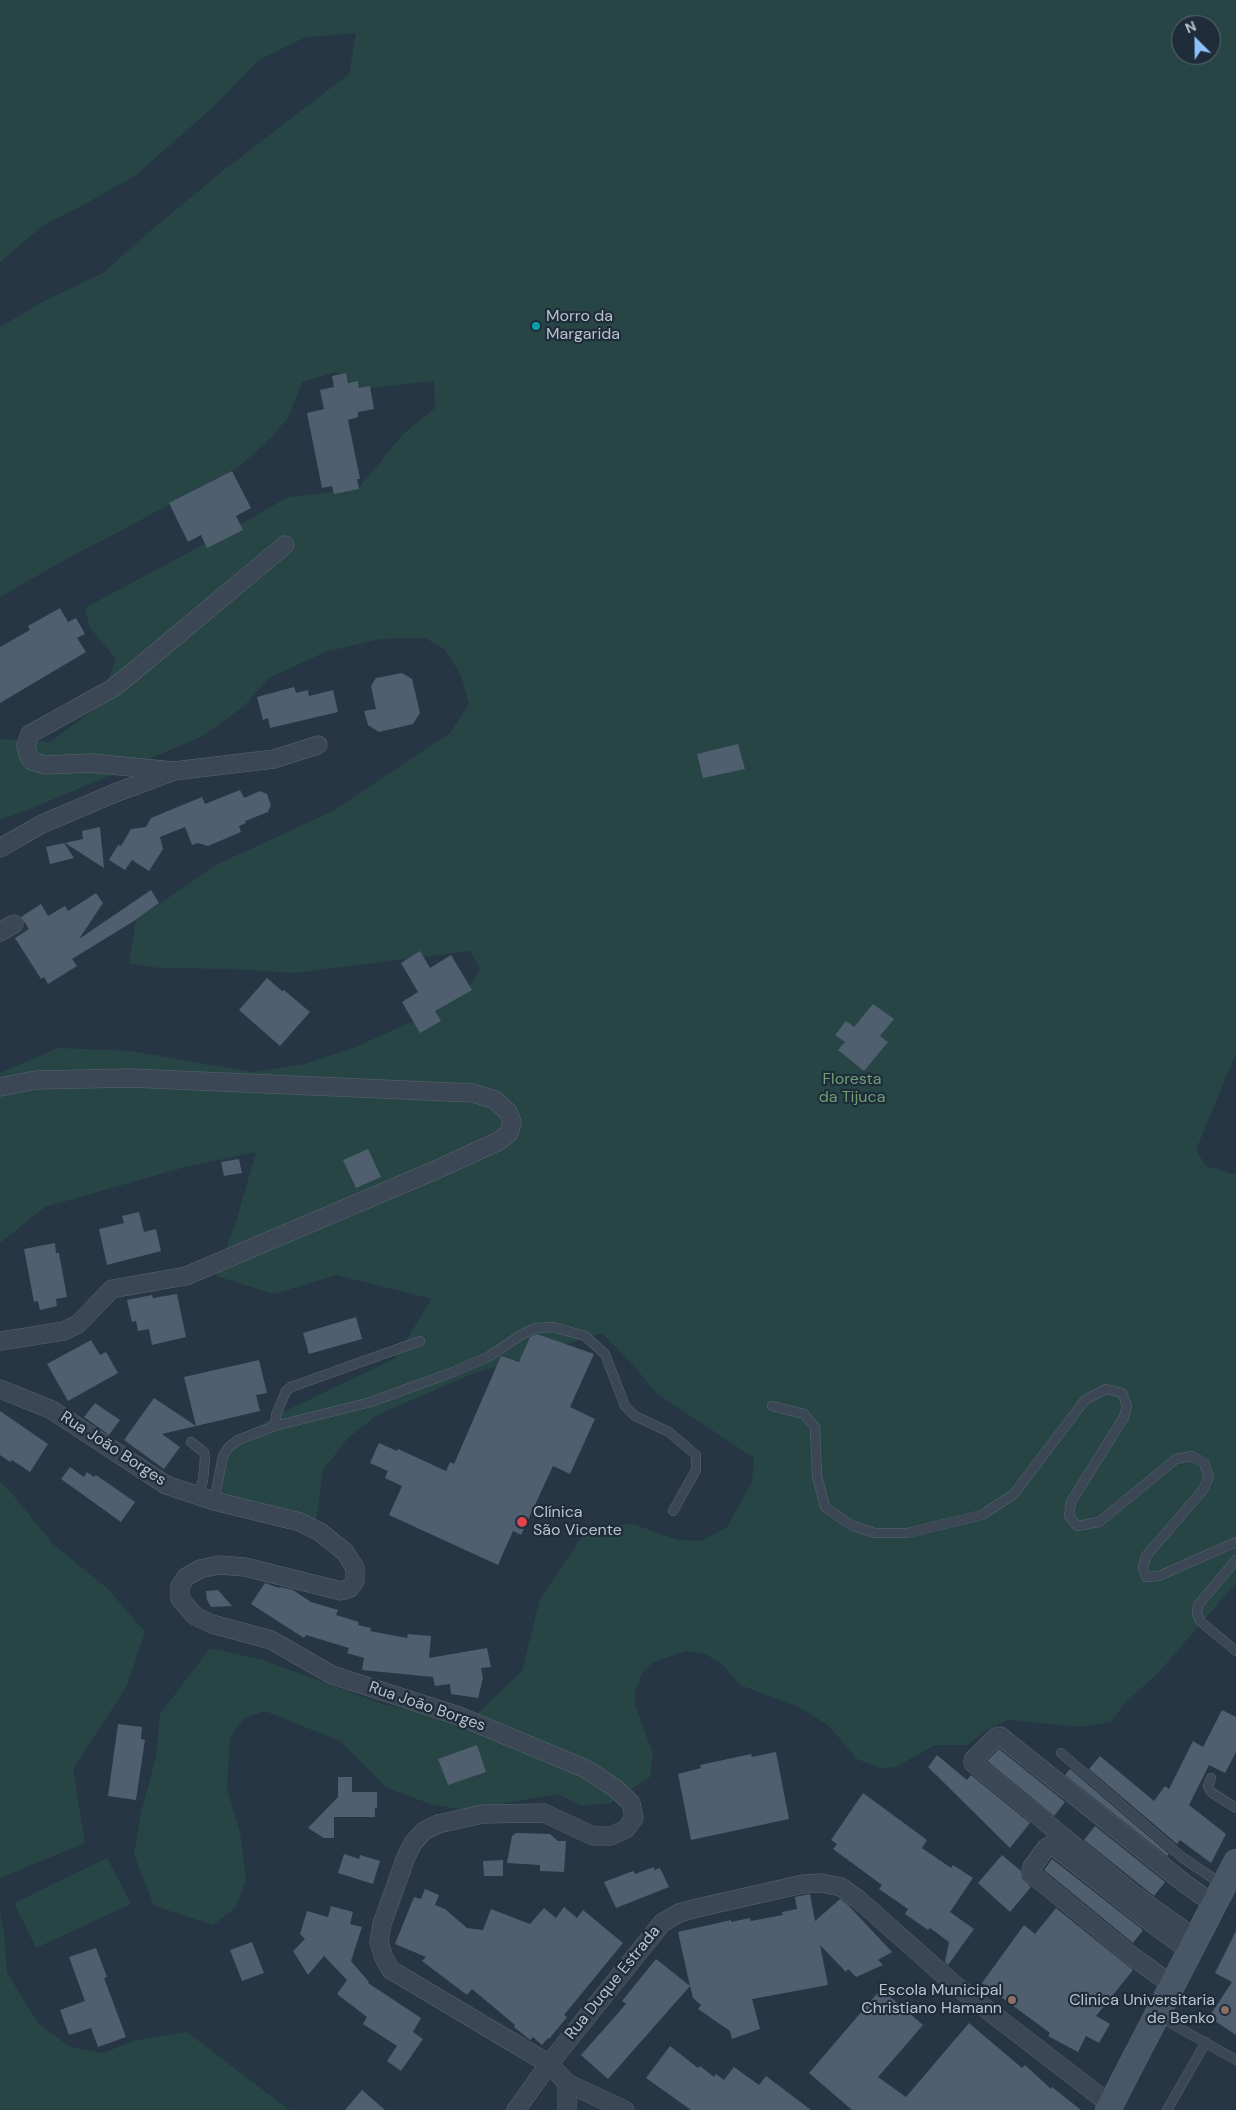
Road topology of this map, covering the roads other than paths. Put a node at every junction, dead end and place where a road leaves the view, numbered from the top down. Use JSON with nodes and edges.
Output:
{"nodes":[{"id":1,"x":285,"y":544,"type":"dead end"},
{"id":2,"x":318,"y":745,"type":"dead end"},
{"id":3,"x":174,"y":771,"type":"junction"},
{"id":4,"x":0,"y":848,"type":"edge"},
{"id":5,"x":0,"y":1087,"type":"edge"},
{"id":6,"x":0,"y":1341,"type":"edge"},
{"id":7,"x":420,"y":1341,"type":"dead end"},
{"id":8,"x":0,"y":1389,"type":"edge"},
{"id":9,"x":772,"y":1406,"type":"dead end"},
{"id":10,"x":276,"y":1426,"type":"junction"},
{"id":11,"x":191,"y":1442,"type":"dead end"},
{"id":12,"x":197,"y":1495,"type":"junction"},
{"id":13,"x":214,"y":1501,"type":"junction"},
{"id":14,"x":673,"y":1511,"type":"dead end"},
{"id":15,"x":1236,"y":1542,"type":"edge"},
{"id":16,"x":1236,"y":1560,"type":"edge"},
{"id":17,"x":1236,"y":1651,"type":"edge"},
{"id":18,"x":1061,"y":1753,"type":"dead end"},
{"id":19,"x":1211,"y":1778,"type":"dead end"},
{"id":20,"x":1236,"y":1808,"type":"edge"},
{"id":21,"x":1236,"y":1862,"type":"edge"},
{"id":22,"x":1219,"y":1895,"type":"junction"},
{"id":23,"x":1193,"y":1945,"type":"junction"},
{"id":24,"x":1172,"y":1985,"type":"junction"},
{"id":25,"x":1158,"y":2016,"type":"junction"},
{"id":26,"x":1206,"y":2042,"type":"junction"},
{"id":27,"x":1236,"y":2060,"type":"edge"},
{"id":28,"x":549,"y":2064,"type":"junction"},
{"id":29,"x":567,"y":2083,"type":"junction"},
{"id":30,"x":1109,"y":2107,"type":"edge"},
{"id":31,"x":516,"y":2110,"type":"edge"},
{"id":32,"x":567,"y":2110,"type":"edge"},
{"id":33,"x":625,"y":2110,"type":"edge"},
{"id":34,"x":1167,"y":2110,"type":"edge"}],
"edges":[{"from":1,"to":3,"type":"street"},
{"from":2,"to":3,"type":"street"},
{"from":3,"to":4,"type":"street"},
{"from":5,"to":6,"type":"street"},
{"from":7,"to":10,"type":"lane"},
{"from":8,"to":12,"type":"street","name":"Rua João Borges"},
{"from":9,"to":15,"type":"lane"},
{"from":10,"to":13,"type":"lane"},
{"from":10,"to":14,"type":"lane"},
{"from":11,"to":12,"type":"lane"},
{"from":12,"to":13,"type":"street","name":"Rua João Borges"},
{"from":13,"to":28,"type":"street","name":"Rua João Borges"},
{"from":16,"to":17,"type":"lane"},
{"from":18,"to":22,"type":"lane"},
{"from":19,"to":20,"type":"lane"},
{"from":21,"to":22,"type":"street"},
{"from":22,"to":23,"type":"street"},
{"from":22,"to":23,"type":"street"},
{"from":23,"to":24,"type":"street"},
{"from":23,"to":24,"type":"street"},
{"from":24,"to":25,"type":"street"},
{"from":25,"to":26,"type":"lane"},
{"from":25,"to":30,"type":"street"},
{"from":26,"to":27,"type":"lane"},
{"from":26,"to":34,"type":"lane"},
{"from":28,"to":29,"type":"street","name":"Rua João Borges"},
{"from":28,"to":30,"type":"street","name":"Rua Duque Estrada"},
{"from":28,"to":31,"type":"street","name":"Rua Duque Estrada"},
{"from":29,"to":32,"type":"street"},
{"from":29,"to":33,"type":"street","name":"Rua João Borges"}]}
